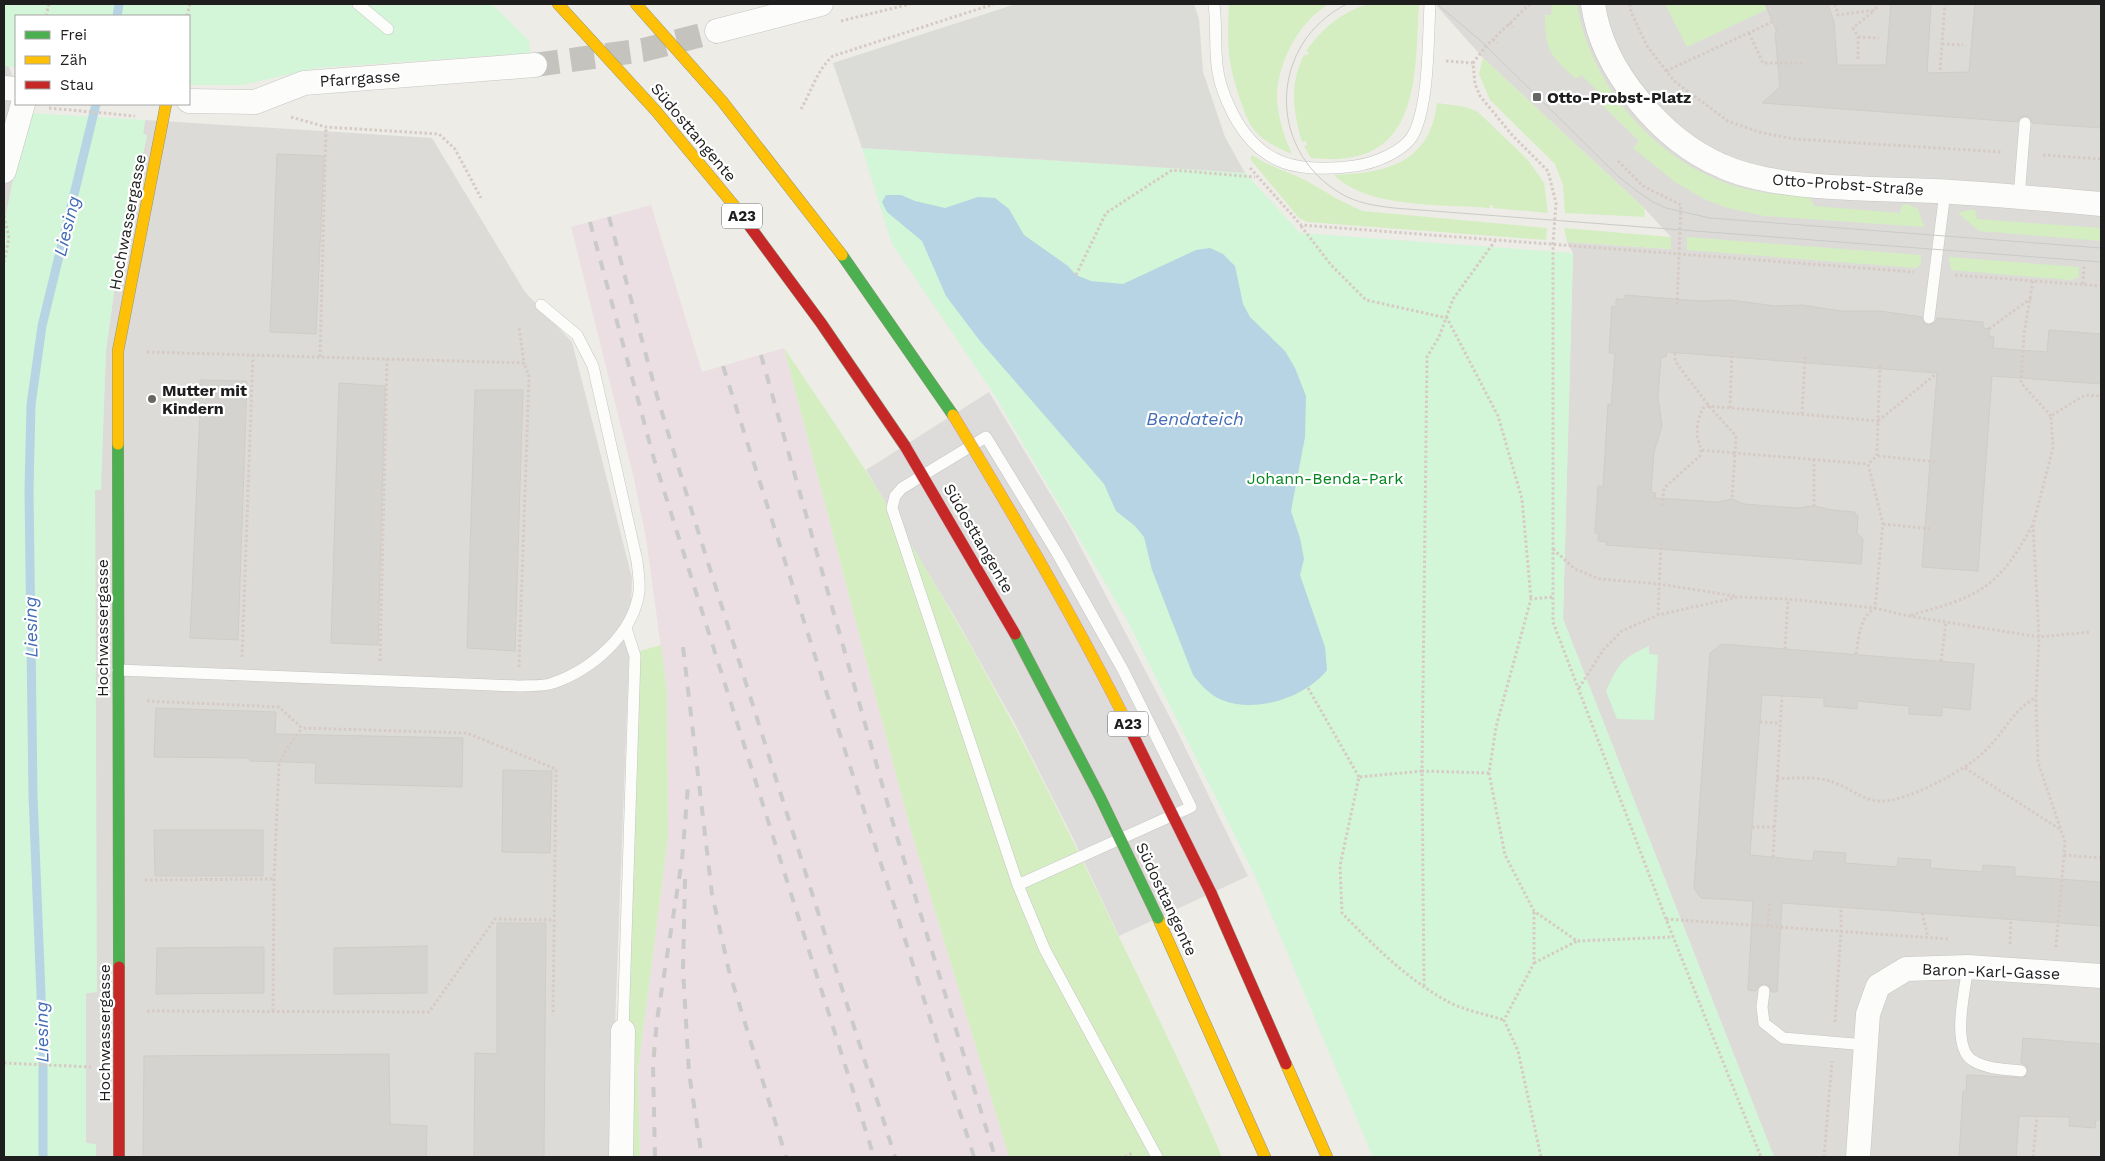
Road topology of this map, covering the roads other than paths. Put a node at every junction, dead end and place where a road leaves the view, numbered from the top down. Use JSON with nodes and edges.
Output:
{"nodes":[{"id":1,"x":358,"y":4,"type":"edge"},
{"id":2,"x":558,"y":4,"type":"edge"},
{"id":3,"x":636,"y":4,"type":"edge"},
{"id":4,"x":821,"y":4,"type":"edge"},
{"id":5,"x":1214,"y":4,"type":"edge"},
{"id":6,"x":1430,"y":4,"type":"edge"},
{"id":7,"x":1593,"y":4,"type":"edge"},
{"id":8,"x":388,"y":29,"type":"dead end"},
{"id":9,"x":717,"y":31,"type":"tunnel mouth"},
{"id":10,"x":535,"y":65,"type":"tunnel mouth"},
{"id":11,"x":190,"y":102,"type":"edge"},
{"id":12,"x":31,"y":105,"type":"edge"},
{"id":13,"x":166,"y":105,"type":"edge"},
{"id":14,"x":2025,"y":123,"type":"dead end"},
{"id":15,"x":4,"y":171,"type":"edge"},
{"id":16,"x":1945,"y":192,"type":"junction"},
{"id":17,"x":2019,"y":198,"type":"junction"},
{"id":18,"x":2101,"y":204,"type":"edge"},
{"id":19,"x":541,"y":305,"type":"dead end"},
{"id":20,"x":1929,"y":318,"type":"dead end"},
{"id":21,"x":626,"y":628,"type":"junction"},
{"id":22,"x":118,"y":670,"type":"junction"},
{"id":23,"x":1018,"y":885,"type":"junction"},
{"id":24,"x":1968,"y":967,"type":"junction"},
{"id":25,"x":2101,"y":976,"type":"edge"},
{"id":26,"x":1764,"y":991,"type":"dead end"},
{"id":27,"x":623,"y":1031,"type":"joint"},
{"id":28,"x":1866,"y":1045,"type":"junction"},
{"id":29,"x":2021,"y":1071,"type":"dead end"},
{"id":30,"x":119,"y":1157,"type":"edge"},
{"id":31,"x":621,"y":1157,"type":"edge"},
{"id":32,"x":1157,"y":1157,"type":"edge"},
{"id":33,"x":1264,"y":1157,"type":"edge"},
{"id":34,"x":1327,"y":1157,"type":"edge"},
{"id":35,"x":1858,"y":1157,"type":"edge"}],
"edges":[{"from":1,"to":8,"type":"lane"},
{"from":2,"to":33,"type":"main road","name":"Südosttangente","number":"A23","bridge":true},
{"from":3,"to":34,"type":"main road","number":"A23","bridge":true},
{"from":4,"to":9,"type":"street"},
{"from":5,"to":6,"type":"lane"},
{"from":7,"to":16,"type":"street","name":"Otto-Probst-Straße"},
{"from":10,"to":11,"type":"street","name":"Pfarrgasse"},
{"from":12,"to":15,"type":"street"},
{"from":13,"to":22,"type":"main road","name":"Hochwassergasse"},
{"from":14,"to":17,"type":"lane"},
{"from":16,"to":17,"type":"street","name":"Otto-Probst-Straße"},
{"from":16,"to":20,"type":"lane"},
{"from":17,"to":18,"type":"street","name":"Otto-Probst-Straße"},
{"from":19,"to":21,"type":"lane"},
{"from":21,"to":22,"type":"lane"},
{"from":21,"to":27,"type":"lane"},
{"from":22,"to":30,"type":"main road","name":"Hochwassergasse"},
{"from":23,"to":23,"type":"lane"},
{"from":23,"to":32,"type":"lane"},
{"from":24,"to":25,"type":"street","name":"Baron-Karl-Gasse"},
{"from":24,"to":28,"type":"street","name":"Baron-Karl-Gasse"},
{"from":24,"to":29,"type":"lane"},
{"from":26,"to":28,"type":"lane"},
{"from":27,"to":31,"type":"street"},
{"from":28,"to":35,"type":"street","name":"Baron-Karl-Gasse"}]}
